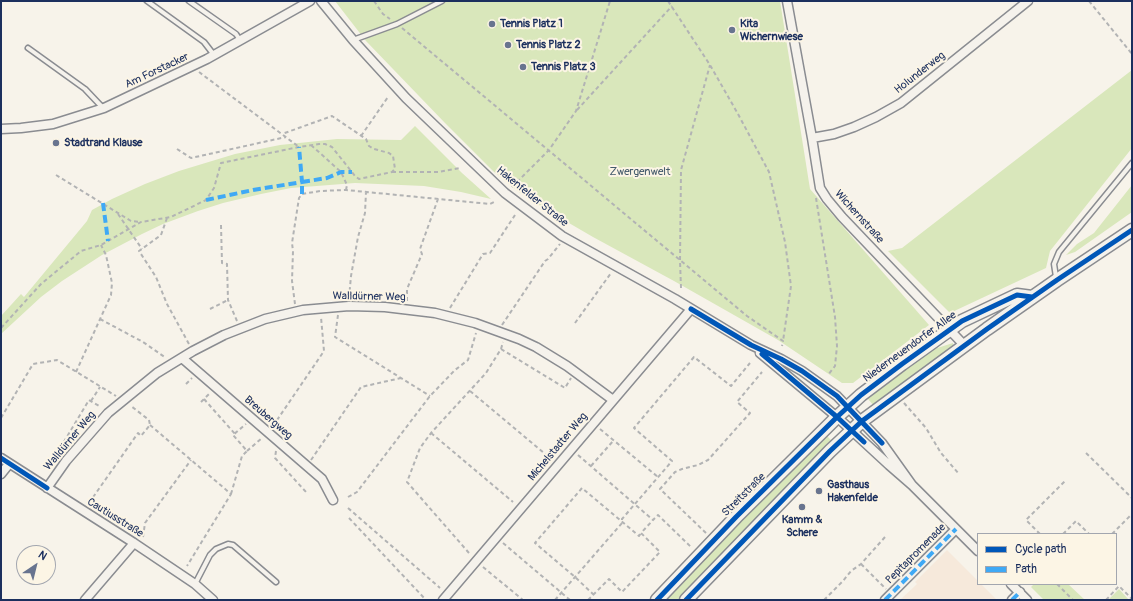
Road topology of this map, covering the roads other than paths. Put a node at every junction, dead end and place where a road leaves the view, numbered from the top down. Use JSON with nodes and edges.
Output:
{"nodes":[{"id":1,"x":147,"y":1,"type":"edge"},
{"id":2,"x":189,"y":1,"type":"edge"},
{"id":3,"x":310,"y":1,"type":"edge"},
{"id":4,"x":321,"y":1,"type":"edge"},
{"id":5,"x":442,"y":1,"type":"edge"},
{"id":6,"x":787,"y":1,"type":"edge"},
{"id":7,"x":1028,"y":1,"type":"edge"},
{"id":8,"x":353,"y":40,"type":"junction"},
{"id":9,"x":240,"y":41,"type":"junction"},
{"id":10,"x":28,"y":48,"type":"dead end"},
{"id":11,"x":214,"y":55,"type":"junction"},
{"id":12,"x":104,"y":108,"type":"junction"},
{"id":13,"x":1,"y":129,"type":"edge"},
{"id":14,"x":812,"y":138,"type":"junction"},
{"id":15,"x":1132,"y":163,"type":"edge"},
{"id":16,"x":1132,"y":230,"type":"edge"},
{"id":17,"x":1057,"y":280,"type":"junction"},
{"id":18,"x":1032,"y":298,"type":"junction"},
{"id":19,"x":691,"y":309,"type":"junction"},
{"id":20,"x":950,"y":328,"type":"junction"},
{"id":21,"x":751,"y":345,"type":"junction"},
{"id":22,"x":964,"y":345,"type":"junction"},
{"id":23,"x":182,"y":358,"type":"junction"},
{"id":24,"x":613,"y":400,"type":"junction"},
{"id":25,"x":848,"y":406,"type":"junction"},
{"id":26,"x":836,"y":417,"type":"junction"},
{"id":27,"x":862,"y":421,"type":"junction"},
{"id":28,"x":851,"y":430,"type":"junction"},
{"id":29,"x":1,"y":458,"type":"edge"},
{"id":30,"x":9,"y":464,"type":"junction"},
{"id":31,"x":1,"y":474,"type":"edge"},
{"id":32,"x":912,"y":485,"type":"junction"},
{"id":33,"x":47,"y":488,"type":"junction"},
{"id":34,"x":333,"y":500,"type":"dead end"},
{"id":35,"x":956,"y":529,"type":"junction"},
{"id":36,"x":134,"y":543,"type":"junction"},
{"id":37,"x":977,"y":550,"type":"edge"},
{"id":38,"x":276,"y":582,"type":"dead end"},
{"id":39,"x":195,"y":584,"type":"junction"},
{"id":40,"x":1013,"y":585,"type":"edge"},
{"id":41,"x":1020,"y":592,"type":"junction"},
{"id":42,"x":85,"y":600,"type":"edge"},
{"id":43,"x":214,"y":600,"type":"edge"},
{"id":44,"x":442,"y":600,"type":"edge"},
{"id":45,"x":657,"y":600,"type":"edge"},
{"id":46,"x":686,"y":600,"type":"edge"},
{"id":47,"x":885,"y":600,"type":"edge"},
{"id":48,"x":1012,"y":600,"type":"edge"},
{"id":49,"x":1028,"y":600,"type":"edge"}],
"edges":[{"from":1,"to":11,"type":"lane"},
{"from":2,"to":9,"type":"lane"},
{"from":3,"to":9,"type":"street","name":"Am Forstacker"},
{"from":4,"to":8,"type":"street","name":"Hakenfelder Straße"},
{"from":5,"to":8,"type":"lane"},
{"from":6,"to":14,"type":"street","name":"Wichernstraße"},
{"from":7,"to":14,"type":"street","name":"Holunderweg"},
{"from":8,"to":19,"type":"street","name":"Hakenfelder Straße"},
{"from":9,"to":11,"type":"street","name":"Am Forstacker"},
{"from":10,"to":12,"type":"lane"},
{"from":11,"to":12,"type":"street","name":"Am Forstacker"},
{"from":12,"to":13,"type":"street","name":"Am Forstacker"},
{"from":14,"to":20,"type":"street","name":"Wichernstraße"},
{"from":15,"to":17,"type":"lane"},
{"from":16,"to":17,"type":"main road"},
{"from":17,"to":18,"type":"main road"},
{"from":18,"to":20,"type":"main road","name":"Niederneuendorfer Allee"},
{"from":18,"to":22,"type":"main road"},
{"from":19,"to":21,"type":"street","name":"Hakenfelder Straße"},
{"from":19,"to":24,"type":"street","name":"Michelstadter Weg"},
{"from":20,"to":22,"type":"street","name":"Wichernstraße"},
{"from":20,"to":25,"type":"main road","name":"Niederneuendorfer Allee"},
{"from":21,"to":25,"type":"street","name":"Hakenfelder Straße"},
{"from":21,"to":26,"type":"street","name":"Hakenfelder Straße"},
{"from":22,"to":27,"type":"main road"},
{"from":23,"to":24,"type":"street","name":"Walldürner Weg"},
{"from":23,"to":33,"type":"street","name":"Walldürner Weg"},
{"from":23,"to":34,"type":"street","name":"Breubergweg"},
{"from":24,"to":44,"type":"street","name":"Michelstadter Weg"},
{"from":25,"to":26,"type":"main road","name":"Streitstraße"},
{"from":25,"to":27,"type":"street","name":"Hakenfelder Straße"},
{"from":26,"to":28,"type":"street","name":"Hakenfelder Straße"},
{"from":26,"to":45,"type":"main road","name":"Streitstraße"},
{"from":27,"to":28,"type":"main road"},
{"from":27,"to":32,"type":"street","name":"Hakenfelder Straße"},
{"from":28,"to":32,"type":"street","name":"Hakenfelder Straße"},
{"from":28,"to":46,"type":"main road"},
{"from":29,"to":30,"type":"street","name":"Cautiusstraße"},
{"from":30,"to":31,"type":"street"},
{"from":30,"to":33,"type":"street","name":"Cautiusstraße"},
{"from":32,"to":35,"type":"street"},
{"from":33,"to":36,"type":"street","name":"Cautiusstraße"},
{"from":35,"to":37,"type":"street"},
{"from":35,"to":47,"type":"street","name":"Pepitapromenade"},
{"from":36,"to":39,"type":"street","name":"Cautiusstraße"},
{"from":36,"to":42,"type":"street"},
{"from":38,"to":39,"type":"lane"},
{"from":39,"to":43,"type":"street","name":"Cautiusstraße"},
{"from":40,"to":41,"type":"street"},
{"from":41,"to":48,"type":"street"},
{"from":41,"to":49,"type":"street"}]}
